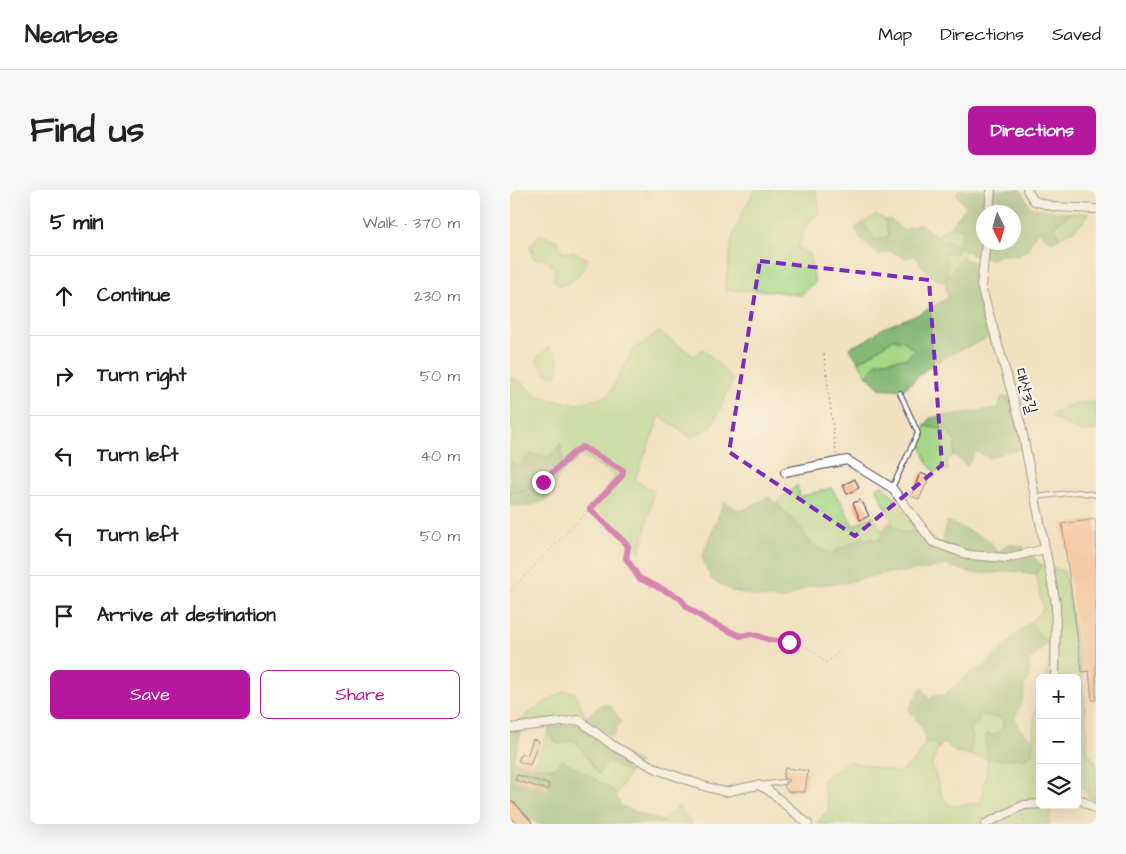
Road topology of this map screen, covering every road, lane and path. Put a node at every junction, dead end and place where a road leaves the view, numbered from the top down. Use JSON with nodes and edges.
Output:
{"nodes":[{"id":1,"x":644,"y":190,"type":"edge"},
{"id":2,"x":991,"y":190,"type":"edge"},
{"id":3,"x":1028,"y":190,"type":"edge"},
{"id":4,"x":651,"y":198,"type":"dead end"},
{"id":5,"x":990,"y":205,"type":"edge"},
{"id":6,"x":1096,"y":209,"type":"edge"},
{"id":7,"x":985,"y":250,"type":"edge"},
{"id":8,"x":824,"y":354,"type":"dead end"},
{"id":9,"x":900,"y":394,"type":"dead end"},
{"id":10,"x":837,"y":463,"type":"junction"},
{"id":11,"x":785,"y":472,"type":"dead end"},
{"id":12,"x":892,"y":488,"type":"junction"},
{"id":13,"x":510,"y":494,"type":"edge"},
{"id":14,"x":1096,"y":495,"type":"edge"},
{"id":15,"x":1035,"y":498,"type":"junction"},
{"id":16,"x":590,"y":509,"type":"junction"},
{"id":17,"x":1045,"y":549,"type":"junction"},
{"id":18,"x":510,"y":591,"type":"edge"},
{"id":19,"x":843,"y":645,"type":"dead end"},
{"id":20,"x":1055,"y":674,"type":"edge"},
{"id":21,"x":510,"y":728,"type":"edge"},
{"id":22,"x":783,"y":782,"type":"dead end"},
{"id":23,"x":758,"y":785,"type":"junction"},
{"id":24,"x":1081,"y":801,"type":"edge"},
{"id":25,"x":1036,"y":804,"type":"edge"},
{"id":26,"x":1019,"y":807,"type":"junction"},
{"id":27,"x":510,"y":808,"type":"edge"},
{"id":28,"x":1096,"y":809,"type":"edge"},
{"id":29,"x":525,"y":824,"type":"edge"},
{"id":30,"x":808,"y":824,"type":"edge"},
{"id":31,"x":985,"y":824,"type":"edge"},
{"id":32,"x":1025,"y":824,"type":"edge"}],
"edges":[{"from":1,"to":4,"type":"path"},
{"from":2,"to":5,"type":"street"},
{"from":3,"to":6,"type":"street"},
{"from":7,"to":15,"type":"street","name":"대산3길"},
{"from":8,"to":10,"type":"path"},
{"from":9,"to":12,"type":"lane"},
{"from":10,"to":11,"type":"street"},
{"from":10,"to":12,"type":"street"},
{"from":12,"to":17,"type":"street"},
{"from":13,"to":16,"type":"path"},
{"from":14,"to":15,"type":"lane"},
{"from":15,"to":17,"type":"street","name":"대산3길"},
{"from":16,"to":18,"type":"path"},
{"from":16,"to":19,"type":"path"},
{"from":17,"to":20,"type":"street","name":"대산3길"},
{"from":21,"to":23,"type":"street"},
{"from":22,"to":23,"type":"lane"},
{"from":23,"to":30,"type":"street"},
{"from":24,"to":28,"type":"street"},
{"from":25,"to":26,"type":"street"},
{"from":26,"to":31,"type":"street"},
{"from":26,"to":32,"type":"path"},
{"from":27,"to":29,"type":"highway"}]}
